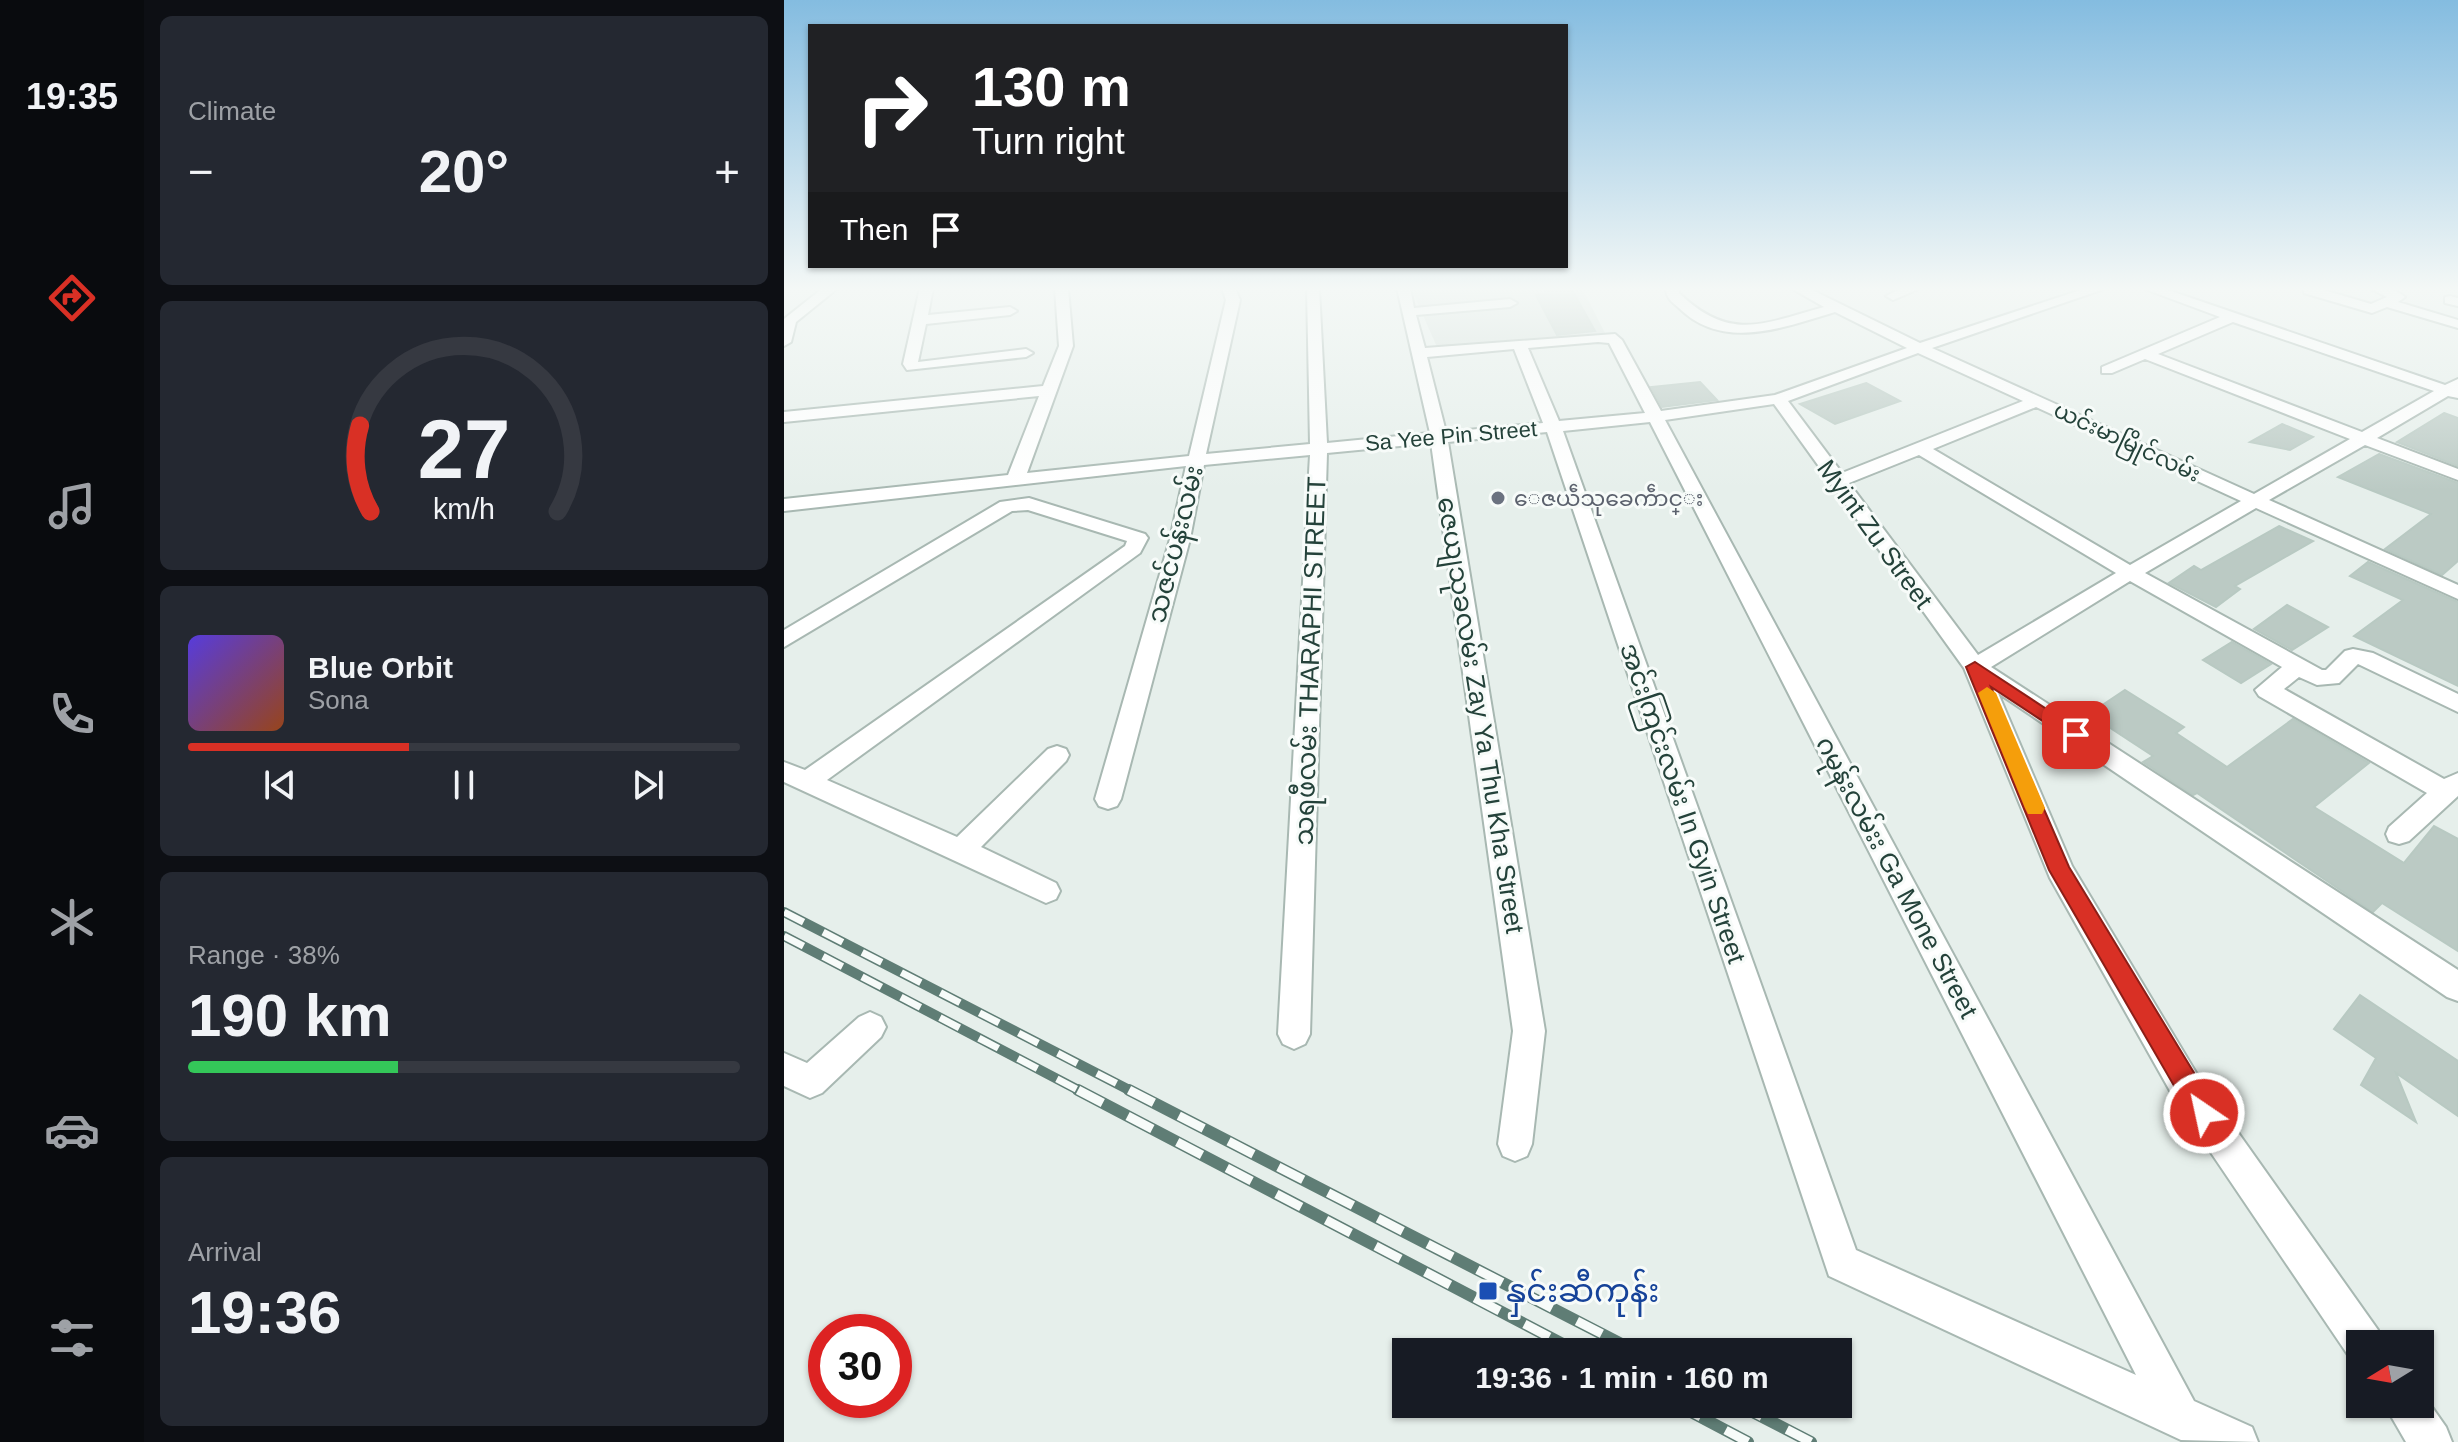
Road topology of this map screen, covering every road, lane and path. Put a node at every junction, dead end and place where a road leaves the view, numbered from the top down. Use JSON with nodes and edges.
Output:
{"nodes":[{"id":1,"x":912,"y":355,"type":"edge"},
{"id":2,"x":1007,"y":355,"type":"edge"},
{"id":3,"x":1062,"y":355,"type":"edge"},
{"id":4,"x":1218,"y":355,"type":"edge"},
{"id":5,"x":1317,"y":355,"type":"edge"},
{"id":6,"x":1421,"y":355,"type":"edge"},
{"id":7,"x":1523,"y":355,"type":"edge"},
{"id":8,"x":1623,"y":355,"type":"edge"},
{"id":9,"x":1899,"y":355,"type":"edge"},
{"id":10,"x":1935,"y":355,"type":"edge"},
{"id":11,"x":2142,"y":355,"type":"edge"},
{"id":12,"x":2148,"y":355,"type":"edge"},
{"id":13,"x":2349,"y":355,"type":"edge"},
{"id":14,"x":2107,"y":370,"type":"dead end"},
{"id":15,"x":1048,"y":390,"type":"junction"},
{"id":16,"x":2454,"y":390,"type":"edge"},
{"id":17,"x":1778,"y":399,"type":"junction"},
{"id":18,"x":2037,"y":401,"type":"junction"},
{"id":19,"x":784,"y":417,"type":"edge"},
{"id":20,"x":1656,"y":417,"type":"junction"},
{"id":21,"x":1553,"y":426,"type":"junction"},
{"id":22,"x":1439,"y":438,"type":"junction"},
{"id":23,"x":2362,"y":438,"type":"junction"},
{"id":24,"x":1920,"y":448,"type":"junction"},
{"id":25,"x":1319,"y":449,"type":"junction"},
{"id":26,"x":1197,"y":460,"type":"junction"},
{"id":27,"x":2458,"y":475,"type":"edge"},
{"id":28,"x":1016,"y":478,"type":"junction"},
{"id":29,"x":1836,"y":482,"type":"junction"},
{"id":30,"x":2255,"y":501,"type":"junction"},
{"id":31,"x":784,"y":505,"type":"edge"},
{"id":32,"x":2130,"y":573,"type":"junction"},
{"id":33,"x":2458,"y":593,"type":"edge"},
{"id":34,"x":784,"y":640,"type":"edge"},
{"id":35,"x":2299,"y":666,"type":"junction"},
{"id":36,"x":1975,"y":667,"type":"junction"},
{"id":37,"x":2458,"y":704,"type":"edge"},
{"id":38,"x":1057,"y":755,"type":"dead end"},
{"id":39,"x":795,"y":776,"type":"edge"},
{"id":40,"x":2452,"y":786,"type":"edge"},
{"id":41,"x":1108,"y":799,"type":"dead end"},
{"id":42,"x":2399,"y":834,"type":"dead end"},
{"id":43,"x":962,"y":849,"type":"junction"},
{"id":44,"x":1046,"y":891,"type":"dead end"},
{"id":45,"x":2458,"y":987,"type":"edge"},
{"id":46,"x":870,"y":1027,"type":"dead end"},
{"id":47,"x":1294,"y":1034,"type":"dead end"},
{"id":48,"x":784,"y":1069,"type":"edge"},
{"id":49,"x":1515,"y":1144,"type":"dead end"},
{"id":50,"x":2354,"y":1330,"type":"edge"},
{"id":51,"x":2415,"y":1418,"type":"edge"},
{"id":52,"x":2181,"y":1419,"type":"junction"},
{"id":53,"x":2237,"y":1442,"type":"edge"},
{"id":54,"x":2431,"y":1442,"type":"edge"}],
"edges":[{"from":1,"to":2,"type":"street"},
{"from":3,"to":15,"type":"street"},
{"from":4,"to":26,"type":"street","name":"သဇင်ပန်းလမ်း"},
{"from":5,"to":25,"type":"street","name":"သရဖီလမ်း THARAPHI STREET"},
{"from":6,"to":22,"type":"street","name":"ဇေယျသုခလမ်း Zay Ya Thu Kha Street"},
{"from":7,"to":21,"type":"street","name":"အင်းကြင်းလမ်း In Gyin Street"},
{"from":8,"to":20,"type":"street","name":"ဂမုန်းလမ်းး Ga Mone Street"},
{"from":9,"to":17,"type":"street","name":"Sa Yee Pin Street"},
{"from":10,"to":18,"type":"street","name":"ယင်းမာမြိုင်လမ်း"},
{"from":11,"to":14,"type":"street"},
{"from":12,"to":23,"type":"street"},
{"from":13,"to":16,"type":"street"},
{"from":15,"to":19,"type":"street"},
{"from":15,"to":28,"type":"street"},
{"from":16,"to":23,"type":"street"},
{"from":17,"to":20,"type":"street","name":"Sa Yee Pin Street"},
{"from":17,"to":29,"type":"street","name":"Myint Zu Street"},
{"from":18,"to":24,"type":"street"},
{"from":18,"to":30,"type":"street","name":"ယင်းမာမြိုင်လမ်း"},
{"from":20,"to":21,"type":"street","name":"Sa Yee Pin Street"},
{"from":20,"to":52,"type":"street","name":"ဂမုန်းလမ်းး Ga Mone Street"},
{"from":21,"to":22,"type":"street","name":"Sa Yee Pin Street"},
{"from":21,"to":52,"type":"street","name":"အင်းကြင်းလမ်း In Gyin Street"},
{"from":22,"to":25,"type":"street","name":"Sa Yee Pin Street"},
{"from":22,"to":49,"type":"street","name":"ဇေယျသုခလမ်း Zay Ya Thu Kha Street"},
{"from":23,"to":27,"type":"street"},
{"from":23,"to":30,"type":"street"},
{"from":24,"to":29,"type":"street"},
{"from":24,"to":32,"type":"street"},
{"from":25,"to":26,"type":"street","name":"Sa Yee Pin Street"},
{"from":25,"to":47,"type":"street","name":"သရဖီလမ်း THARAPHI STREET"},
{"from":26,"to":28,"type":"street","name":"Sa Yee Pin Street"},
{"from":26,"to":41,"type":"street","name":"သဇင်ပန်းလမ်း"},
{"from":28,"to":31,"type":"street","name":"Sa Yee Pin Street"},
{"from":29,"to":36,"type":"street","name":"Myint Zu Street"},
{"from":30,"to":32,"type":"street"},
{"from":30,"to":33,"type":"street","name":"ယင်းမာမြိုင်လမ်း"},
{"from":32,"to":35,"type":"street"},
{"from":32,"to":36,"type":"street"},
{"from":34,"to":39,"type":"street"},
{"from":35,"to":37,"type":"street"},
{"from":35,"to":40,"type":"street"},
{"from":36,"to":45,"type":"street"},
{"from":36,"to":50,"type":"street"},
{"from":38,"to":43,"type":"street"},
{"from":39,"to":43,"type":"street"},
{"from":40,"to":42,"type":"street"},
{"from":43,"to":44,"type":"street"},
{"from":46,"to":48,"type":"street"},
{"from":51,"to":54,"type":"street"},
{"from":52,"to":53,"type":"street"}]}
